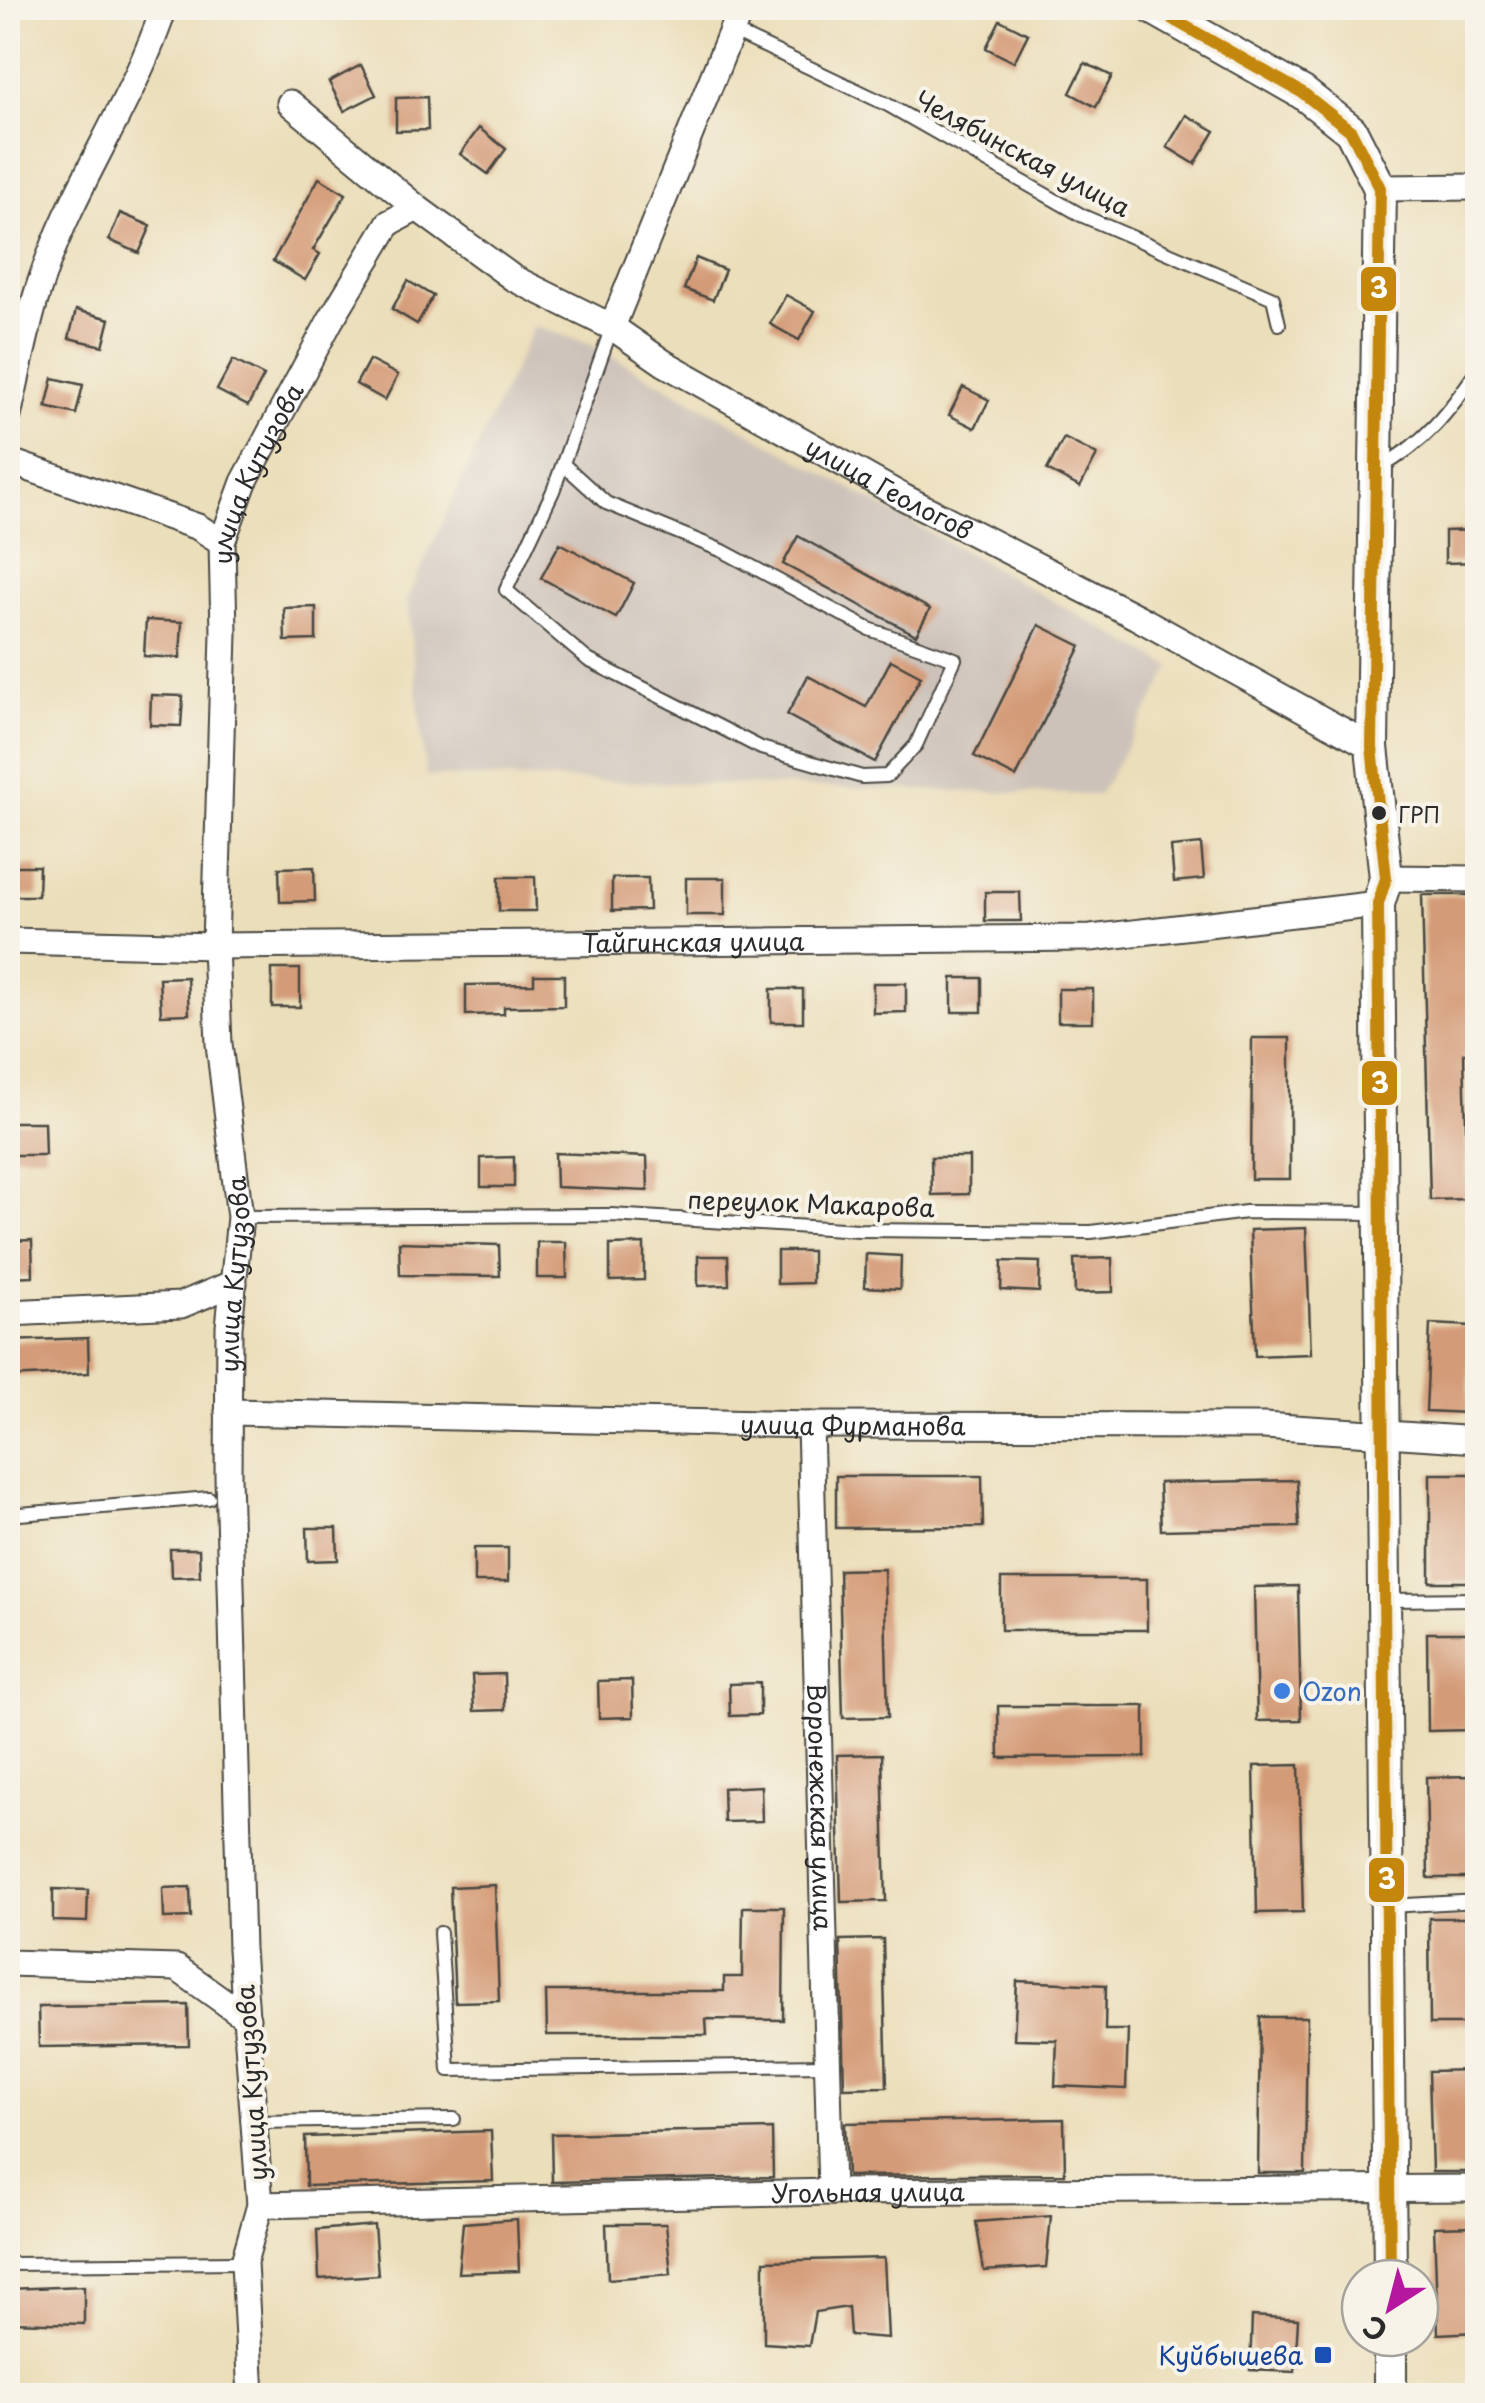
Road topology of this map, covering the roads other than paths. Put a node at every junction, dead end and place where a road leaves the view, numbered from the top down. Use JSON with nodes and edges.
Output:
{"nodes":[{"id":1,"x":164,"y":8,"type":"edge"},
{"id":2,"x":1153,"y":8,"type":"edge"},
{"id":3,"x":736,"y":19,"type":"edge"},
{"id":4,"x":290,"y":103,"type":"dead end"},
{"id":5,"x":1478,"y":187,"type":"edge"},
{"id":6,"x":1380,"y":188,"type":"junction"},
{"id":7,"x":417,"y":208,"type":"junction"},
{"id":8,"x":1280,"y":324,"type":"dead end"},
{"id":9,"x":612,"y":327,"type":"junction"},
{"id":10,"x":1478,"y":369,"type":"edge"},
{"id":11,"x":8,"y":416,"type":"edge"},
{"id":12,"x":8,"y":461,"type":"edge"},
{"id":13,"x":563,"y":464,"type":"junction"},
{"id":14,"x":1377,"y":468,"type":"junction"},
{"id":15,"x":222,"y":542,"type":"junction"},
{"id":16,"x":1372,"y":747,"type":"junction"},
{"id":17,"x":1478,"y":879,"type":"edge"},
{"id":18,"x":1382,"y":891,"type":"junction"},
{"id":19,"x":8,"y":941,"type":"edge"},
{"id":20,"x":214,"y":946,"type":"junction"},
{"id":21,"x":1380,"y":1213,"type":"junction"},
{"id":22,"x":240,"y":1218,"type":"junction"},
{"id":23,"x":234,"y":1283,"type":"junction"},
{"id":24,"x":182,"y":1305,"type":"junction"},
{"id":25,"x":8,"y":1313,"type":"edge"},
{"id":26,"x":229,"y":1327,"type":"junction"},
{"id":27,"x":228,"y":1412,"type":"junction"},
{"id":28,"x":810,"y":1425,"type":"junction"},
{"id":29,"x":1380,"y":1432,"type":"junction"},
{"id":30,"x":1478,"y":1440,"type":"edge"},
{"id":31,"x":209,"y":1498,"type":"dead end"},
{"id":32,"x":8,"y":1515,"type":"edge"},
{"id":33,"x":1478,"y":1599,"type":"edge"},
{"id":34,"x":1382,"y":1600,"type":"junction"},
{"id":35,"x":1478,"y":1901,"type":"edge"},
{"id":36,"x":1386,"y":1906,"type":"junction"},
{"id":37,"x":440,"y":1932,"type":"dead end"},
{"id":38,"x":8,"y":1963,"type":"edge"},
{"id":39,"x":248,"y":2018,"type":"junction"},
{"id":40,"x":827,"y":2065,"type":"junction"},
{"id":41,"x":454,"y":2119,"type":"dead end"},
{"id":42,"x":255,"y":2122,"type":"junction"},
{"id":43,"x":1478,"y":2188,"type":"edge"},
{"id":44,"x":1391,"y":2190,"type":"junction"},
{"id":45,"x":830,"y":2192,"type":"junction"},
{"id":46,"x":260,"y":2205,"type":"junction"},
{"id":47,"x":1390,"y":2258,"type":"edge"},
{"id":48,"x":244,"y":2262,"type":"junction"},
{"id":49,"x":8,"y":2264,"type":"edge"},
{"id":50,"x":1390,"y":2358,"type":"edge"},
{"id":51,"x":251,"y":2396,"type":"edge"},
{"id":52,"x":1390,"y":2396,"type":"edge"}],
"edges":[{"from":1,"to":11,"type":"street"},
{"from":2,"to":6,"type":"street"},
{"from":3,"to":8,"type":"lane","name":"Челябинская улица"},
{"from":3,"to":9,"type":"street"},
{"from":4,"to":7,"type":"street","name":"улица Геологов"},
{"from":5,"to":6,"type":"street"},
{"from":6,"to":14,"type":"street"},
{"from":7,"to":9,"type":"street","name":"улица Геологов"},
{"from":7,"to":15,"type":"street","name":"улица Кутузова"},
{"from":9,"to":13,"type":"lane"},
{"from":9,"to":16,"type":"street","name":"улица Геологов"},
{"from":10,"to":14,"type":"lane"},
{"from":12,"to":15,"type":"street"},
{"from":13,"to":13,"type":"lane"},
{"from":14,"to":16,"type":"street"},
{"from":15,"to":20,"type":"street","name":"улица Кутузова"},
{"from":16,"to":18,"type":"street"},
{"from":17,"to":18,"type":"street","name":"Тайгинская улица"},
{"from":18,"to":20,"type":"street","name":"Тайгинская улица"},
{"from":18,"to":21,"type":"street"},
{"from":19,"to":20,"type":"street","name":"Тайгинская улица"},
{"from":20,"to":22,"type":"street","name":"улица Кутузова"},
{"from":21,"to":22,"type":"lane","name":"переулок Макарова"},
{"from":21,"to":29,"type":"street"},
{"from":22,"to":23,"type":"street","name":"улица Кутузова"},
{"from":23,"to":24,"type":"street"},
{"from":23,"to":26,"type":"street","name":"улица Кутузова"},
{"from":24,"to":25,"type":"street"},
{"from":24,"to":26,"type":"street"},
{"from":26,"to":27,"type":"street","name":"улица Кутузова"},
{"from":27,"to":28,"type":"street","name":"улица Фурманова"},
{"from":27,"to":39,"type":"street","name":"улица Кутузова"},
{"from":28,"to":29,"type":"street","name":"улица Фурманова"},
{"from":28,"to":40,"type":"street","name":"Воронежская улица"},
{"from":29,"to":30,"type":"street","name":"улица Фурманова"},
{"from":29,"to":34,"type":"street"},
{"from":31,"to":32,"type":"lane"},
{"from":33,"to":34,"type":"lane"},
{"from":34,"to":36,"type":"street"},
{"from":35,"to":36,"type":"lane"},
{"from":36,"to":44,"type":"street"},
{"from":37,"to":40,"type":"lane"},
{"from":38,"to":39,"type":"street"},
{"from":39,"to":42,"type":"street","name":"улица Кутузова"},
{"from":40,"to":45,"type":"street","name":"Воронежская улица"},
{"from":41,"to":42,"type":"lane"},
{"from":42,"to":46,"type":"street","name":"улица Кутузова"},
{"from":43,"to":44,"type":"street","name":"Угольная улица"},
{"from":44,"to":45,"type":"street","name":"Угольная улица"},
{"from":44,"to":47,"type":"street"},
{"from":45,"to":46,"type":"street","name":"Угольная улица"},
{"from":46,"to":48,"type":"street","name":"улица Кутузова"},
{"from":48,"to":49,"type":"lane"},
{"from":48,"to":51,"type":"street","name":"улица Кутузова"},
{"from":50,"to":52,"type":"street"}]}
